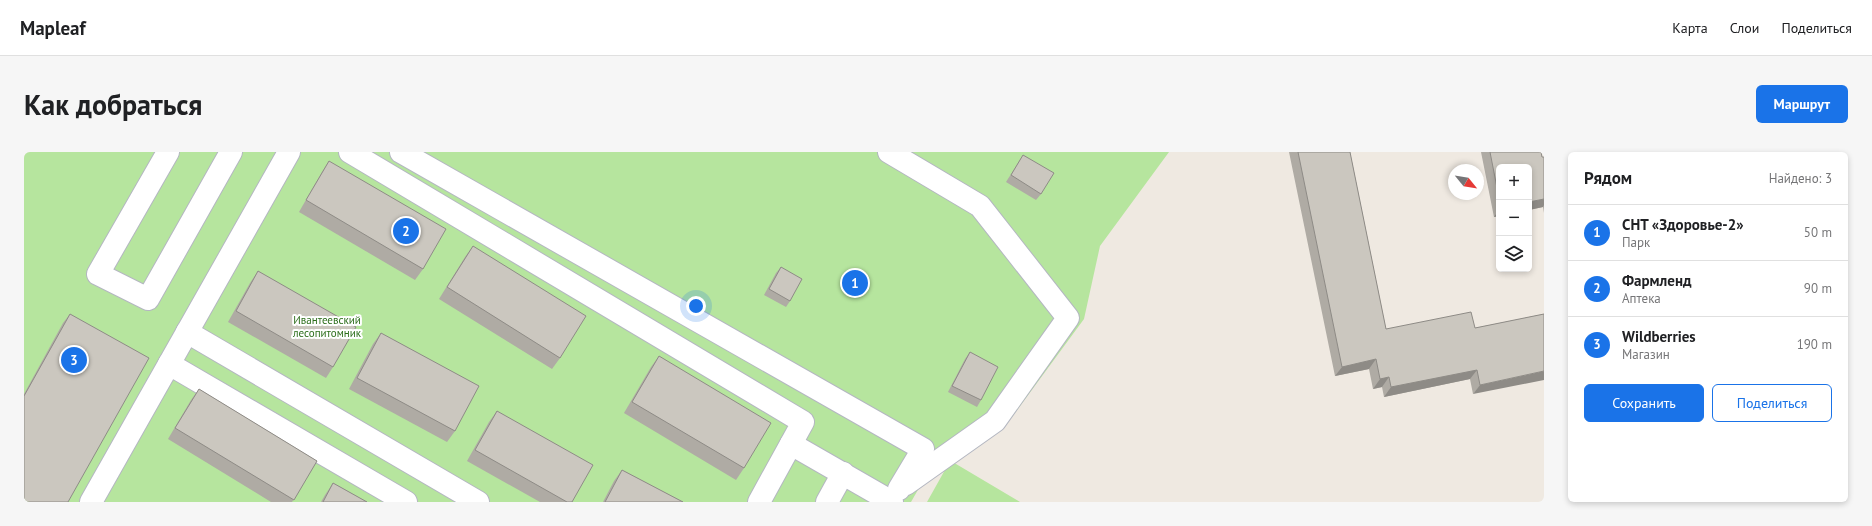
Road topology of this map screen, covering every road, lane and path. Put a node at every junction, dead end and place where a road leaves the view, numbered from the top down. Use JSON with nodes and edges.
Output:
{"nodes":[{"id":1,"x":168,"y":152,"type":"edge"},
{"id":2,"x":231,"y":152,"type":"edge"},
{"id":3,"x":289,"y":152,"type":"edge"},
{"id":4,"x":350,"y":152,"type":"edge"},
{"id":5,"x":401,"y":152,"type":"edge"},
{"id":6,"x":889,"y":152,"type":"edge"},
{"id":7,"x":187,"y":332,"type":"junction"},
{"id":8,"x":169,"y":364,"type":"junction"},
{"id":9,"x":791,"y":444,"type":"junction"},
{"id":10,"x":843,"y":473,"type":"junction"},
{"id":11,"x":895,"y":498,"type":"edge"},
{"id":12,"x":91,"y":502,"type":"edge"},
{"id":13,"x":406,"y":502,"type":"edge"},
{"id":14,"x":478,"y":502,"type":"edge"},
{"id":15,"x":759,"y":502,"type":"edge"},
{"id":16,"x":827,"y":502,"type":"edge"}],
"edges":[{"from":1,"to":2,"type":"street"},
{"from":3,"to":7,"type":"street"},
{"from":4,"to":9,"type":"street"},
{"from":5,"to":11,"type":"street"},
{"from":6,"to":11,"type":"street"},
{"from":7,"to":8,"type":"street"},
{"from":7,"to":14,"type":"street"},
{"from":8,"to":12,"type":"street"},
{"from":8,"to":13,"type":"street"},
{"from":9,"to":10,"type":"street"},
{"from":9,"to":15,"type":"street"},
{"from":10,"to":11,"type":"street"},
{"from":10,"to":16,"type":"street"}]}
